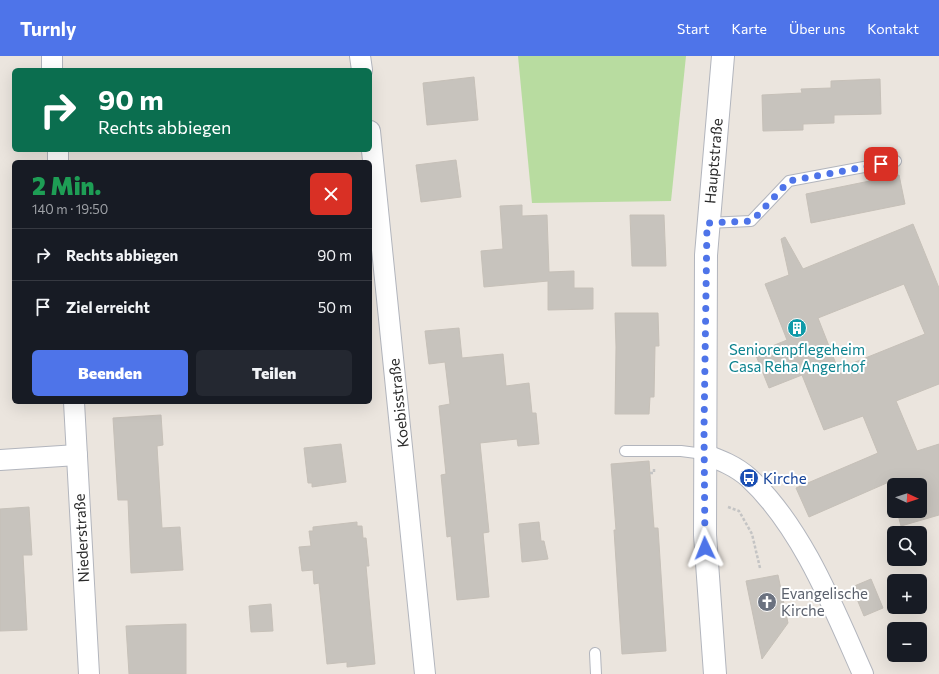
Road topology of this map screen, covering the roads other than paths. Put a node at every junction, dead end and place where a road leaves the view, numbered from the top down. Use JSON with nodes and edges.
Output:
{"nodes":[{"id":1,"x":52,"y":56,"type":"edge"},
{"id":2,"x":360,"y":56,"type":"edge"},
{"id":3,"x":723,"y":56,"type":"edge"},
{"id":4,"x":52,"y":68,"type":"edge"},
{"id":5,"x":362,"y":68,"type":"edge"},
{"id":6,"x":372,"y":150,"type":"edge"},
{"id":7,"x":896,"y":161,"type":"dead end"},
{"id":8,"x":707,"y":223,"type":"junction"},
{"id":9,"x":74,"y":404,"type":"edge"},
{"id":10,"x":625,"y":451,"type":"dead end"},
{"id":11,"x":704,"y":454,"type":"junction"},
{"id":12,"x":77,"y":455,"type":"junction"},
{"id":13,"x":0,"y":460,"type":"edge"},
{"id":14,"x":595,"y":653,"type":"dead end"},
{"id":15,"x":89,"y":674,"type":"edge"},
{"id":16,"x":426,"y":674,"type":"edge"},
{"id":17,"x":596,"y":674,"type":"edge"},
{"id":18,"x":715,"y":674,"type":"edge"},
{"id":19,"x":863,"y":674,"type":"edge"}],
"edges":[{"from":1,"to":4,"type":"street"},
{"from":2,"to":5,"type":"street"},
{"from":3,"to":8,"type":"street","name":"Hauptstraße"},
{"from":6,"to":16,"type":"street","name":"Koebisstraße"},
{"from":7,"to":8,"type":"lane"},
{"from":8,"to":11,"type":"street","name":"Hauptstraße"},
{"from":9,"to":12,"type":"street","name":"Niederstraße"},
{"from":10,"to":11,"type":"lane"},
{"from":11,"to":18,"type":"street","name":"Hauptstraße"},
{"from":11,"to":19,"type":"street"},
{"from":12,"to":13,"type":"street"},
{"from":12,"to":15,"type":"street","name":"Niederstraße"},
{"from":14,"to":17,"type":"lane"}]}
